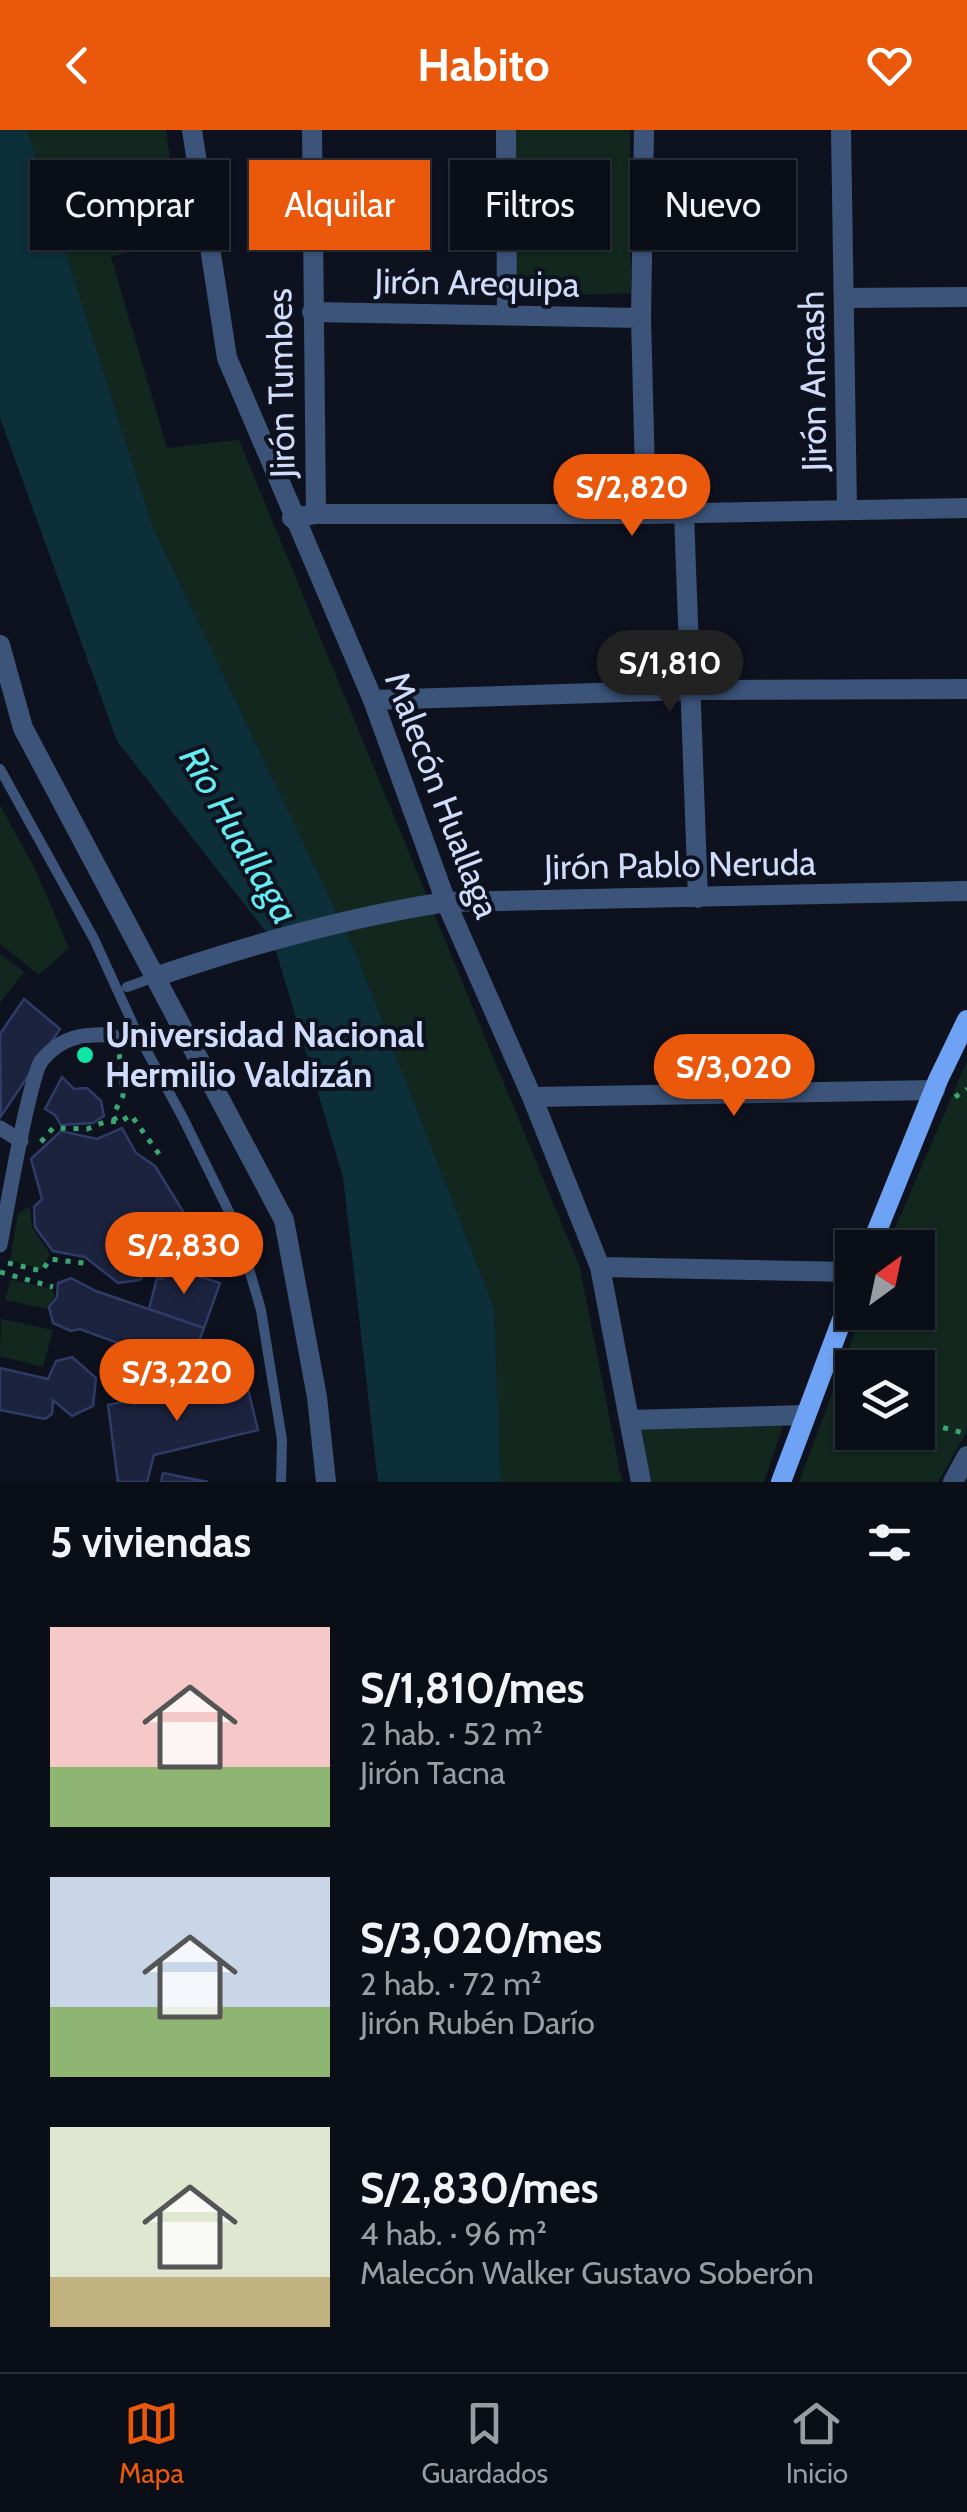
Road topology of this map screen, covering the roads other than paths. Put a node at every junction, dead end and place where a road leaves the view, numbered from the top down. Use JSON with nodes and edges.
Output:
{"nodes":[{"id":1,"x":192,"y":130,"type":"edge"},
{"id":2,"x":312,"y":130,"type":"edge"},
{"id":3,"x":506,"y":130,"type":"edge"},
{"id":4,"x":644,"y":130,"type":"edge"},
{"id":5,"x":841,"y":130,"type":"edge"},
{"id":6,"x":967,"y":297,"type":"edge"},
{"id":7,"x":845,"y":298,"type":"junction"},
{"id":8,"x":312,"y":312,"type":"junction"},
{"id":9,"x":507,"y":316,"type":"junction"},
{"id":10,"x":642,"y":318,"type":"junction"},
{"id":11,"x":967,"y":508,"type":"edge"},
{"id":12,"x":848,"y":510,"type":"junction"},
{"id":13,"x":684,"y":513,"type":"junction"},
{"id":14,"x":316,"y":514,"type":"junction"},
{"id":15,"x":646,"y":514,"type":"junction"},
{"id":16,"x":292,"y":518,"type":"junction"},
{"id":17,"x":0,"y":646,"type":"edge"},
{"id":18,"x":967,"y":689,"type":"edge"},
{"id":19,"x":690,"y":690,"type":"junction"},
{"id":20,"x":373,"y":700,"type":"junction"},
{"id":21,"x":0,"y":768,"type":"edge"},
{"id":22,"x":967,"y":891,"type":"edge"},
{"id":23,"x":698,"y":898,"type":"junction"},
{"id":24,"x":446,"y":902,"type":"junction"},
{"id":25,"x":155,"y":978,"type":"junction"},
{"id":26,"x":127,"y":987,"type":"dead end"},
{"id":27,"x":967,"y":1020,"type":"edge"},
{"id":28,"x":112,"y":1035,"type":"road end"},
{"id":29,"x":935,"y":1090,"type":"junction"},
{"id":30,"x":532,"y":1097,"type":"junction"},
{"id":31,"x":0,"y":1128,"type":"edge"},
{"id":32,"x":21,"y":1141,"type":"junction"},
{"id":33,"x":877,"y":1230,"type":"edge"},
{"id":34,"x":0,"y":1245,"type":"edge"},
{"id":35,"x":600,"y":1267,"type":"junction"},
{"id":36,"x":835,"y":1272,"type":"edge"},
{"id":37,"x":838,"y":1330,"type":"edge"},
{"id":38,"x":806,"y":1416,"type":"junction"},
{"id":39,"x":629,"y":1420,"type":"junction"},
{"id":40,"x":967,"y":1456,"type":"edge"},
{"id":41,"x":281,"y":1482,"type":"edge"},
{"id":42,"x":326,"y":1482,"type":"edge"},
{"id":43,"x":641,"y":1482,"type":"edge"},
{"id":44,"x":781,"y":1482,"type":"edge"},
{"id":45,"x":954,"y":1482,"type":"edge"}],
"edges":[{"from":1,"to":16,"type":"street","name":"Malecón Huallaga"},
{"from":2,"to":8,"type":"street","name":"Jirón Tumbes"},
{"from":3,"to":9,"type":"street"},
{"from":4,"to":10,"type":"street"},
{"from":5,"to":7,"type":"street","name":"Jirón Ancash"},
{"from":6,"to":7,"type":"street"},
{"from":7,"to":12,"type":"street","name":"Jirón Ancash"},
{"from":8,"to":9,"type":"street","name":"Jirón Arequipa"},
{"from":8,"to":14,"type":"street","name":"Jirón Tumbes"},
{"from":9,"to":10,"type":"street","name":"Jirón Arequipa"},
{"from":10,"to":15,"type":"street"},
{"from":11,"to":12,"type":"street"},
{"from":12,"to":13,"type":"street"},
{"from":13,"to":15,"type":"street"},
{"from":13,"to":19,"type":"street"},
{"from":14,"to":15,"type":"street"},
{"from":14,"to":16,"type":"street"},
{"from":16,"to":20,"type":"street","name":"Malecón Huallaga"},
{"from":17,"to":25,"type":"street"},
{"from":18,"to":19,"type":"street"},
{"from":19,"to":20,"type":"street"},
{"from":19,"to":23,"type":"street"},
{"from":20,"to":24,"type":"street","name":"Malecón Huallaga"},
{"from":21,"to":41,"type":"lane"},
{"from":22,"to":23,"type":"street","name":"Jirón Pablo Neruda"},
{"from":23,"to":24,"type":"street","name":"Jirón Pablo Neruda"},
{"from":24,"to":25,"type":"street","name":"Jirón Pablo Neruda"},
{"from":24,"to":30,"type":"street","name":"Malecón Huallaga"},
{"from":25,"to":26,"type":"lane"},
{"from":25,"to":42,"type":"street"},
{"from":27,"to":29,"type":"main road"},
{"from":28,"to":32,"type":"street"},
{"from":29,"to":30,"type":"street"},
{"from":29,"to":33,"type":"main road"},
{"from":30,"to":35,"type":"street","name":"Malecón Huallaga"},
{"from":31,"to":32,"type":"street"},
{"from":32,"to":34,"type":"street"},
{"from":35,"to":36,"type":"street"},
{"from":35,"to":39,"type":"street","name":"Malecón Huallaga"},
{"from":37,"to":38,"type":"main road"},
{"from":38,"to":39,"type":"street"},
{"from":38,"to":44,"type":"main road"},
{"from":39,"to":43,"type":"street","name":"Malecón Huallaga"},
{"from":40,"to":45,"type":"street"}]}
